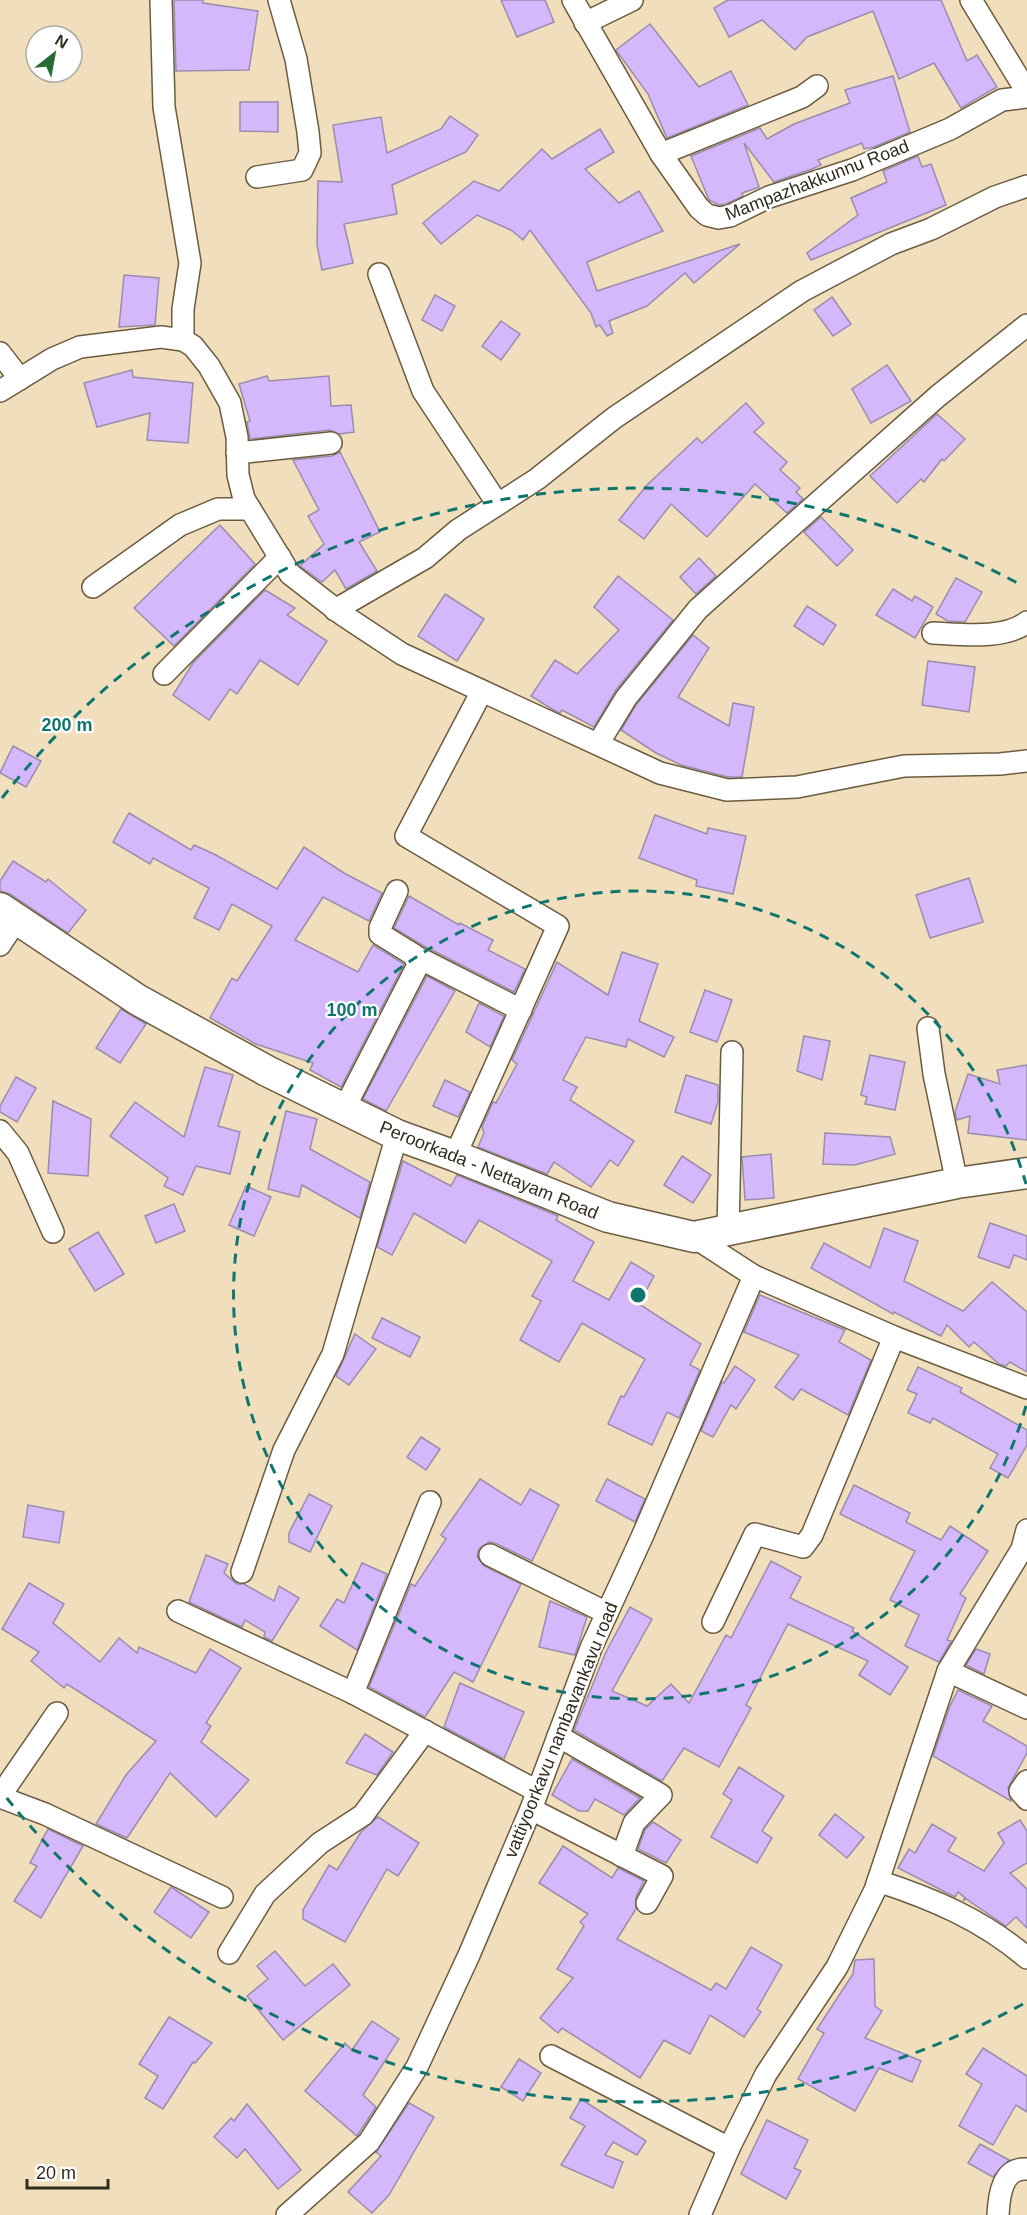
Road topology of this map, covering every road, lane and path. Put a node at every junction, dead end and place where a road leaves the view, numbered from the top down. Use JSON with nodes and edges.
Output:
{"nodes":[{"id":1,"x":161,"y":0,"type":"edge"},
{"id":2,"x":279,"y":0,"type":"edge"},
{"id":3,"x":573,"y":0,"type":"edge"},
{"id":4,"x":632,"y":0,"type":"edge"},
{"id":5,"x":971,"y":0,"type":"edge"},
{"id":6,"x":585,"y":24,"type":"junction"},
{"id":7,"x":817,"y":86,"type":"dead end"},
{"id":8,"x":1027,"y":92,"type":"edge"},
{"id":9,"x":1027,"y":97,"type":"edge"},
{"id":10,"x":661,"y":154,"type":"junction"},
{"id":11,"x":257,"y":177,"type":"dead end"},
{"id":12,"x":1027,"y":186,"type":"edge"},
{"id":13,"x":379,"y":274,"type":"dead end"},
{"id":14,"x":1027,"y":325,"type":"edge"},
{"id":15,"x":183,"y":340,"type":"junction"},
{"id":16,"x":0,"y":352,"type":"edge"},
{"id":17,"x":20,"y":379,"type":"junction"},
{"id":18,"x":0,"y":391,"type":"edge"},
{"id":19,"x":331,"y":442,"type":"dead end"},
{"id":20,"x":237,"y":453,"type":"junction"},
{"id":21,"x":497,"y":503,"type":"junction"},
{"id":22,"x":250,"y":509,"type":"junction"},
{"id":23,"x":280,"y":557,"type":"junction"},
{"id":24,"x":93,"y":587,"type":"dead end"},
{"id":25,"x":336,"y":610,"type":"junction"},
{"id":26,"x":1027,"y":622,"type":"edge"},
{"id":27,"x":933,"y":633,"type":"dead end"},
{"id":28,"x":164,"y":674,"type":"dead end"},
{"id":29,"x":482,"y":691,"type":"junction"},
{"id":30,"x":598,"y":744,"type":"junction"},
{"id":31,"x":1027,"y":761,"type":"edge"},
{"id":32,"x":397,"y":891,"type":"dead end"},
{"id":33,"x":8,"y":913,"type":"edge"},
{"id":34,"x":0,"y":945,"type":"edge"},
{"id":35,"x":417,"y":957,"type":"junction"},
{"id":36,"x":521,"y":1010,"type":"junction"},
{"id":37,"x":928,"y":1028,"type":"dead end"},
{"id":38,"x":732,"y":1052,"type":"dead end"},
{"id":39,"x":344,"y":1109,"type":"junction"},
{"id":40,"x":0,"y":1131,"type":"edge"},
{"id":41,"x":397,"y":1135,"type":"junction"},
{"id":42,"x":455,"y":1156,"type":"junction"},
{"id":43,"x":1027,"y":1173,"type":"edge"},
{"id":44,"x":957,"y":1183,"type":"junction"},
{"id":45,"x":728,"y":1231,"type":"junction"},
{"id":46,"x":53,"y":1232,"type":"dead end"},
{"id":47,"x":694,"y":1237,"type":"junction"},
{"id":48,"x":754,"y":1276,"type":"junction"},
{"id":49,"x":894,"y":1337,"type":"junction"},
{"id":50,"x":1027,"y":1388,"type":"edge"},
{"id":51,"x":430,"y":1502,"type":"dead end"},
{"id":52,"x":1027,"y":1530,"type":"edge"},
{"id":53,"x":490,"y":1555,"type":"dead end"},
{"id":54,"x":242,"y":1572,"type":"dead end"},
{"id":55,"x":178,"y":1611,"type":"dead end"},
{"id":56,"x":607,"y":1613,"type":"junction"},
{"id":57,"x":713,"y":1622,"type":"dead end"},
{"id":58,"x":948,"y":1671,"type":"junction"},
{"id":59,"x":353,"y":1693,"type":"junction"},
{"id":60,"x":1027,"y":1708,"type":"edge"},
{"id":61,"x":57,"y":1713,"type":"dead end"},
{"id":62,"x":425,"y":1731,"type":"junction"},
{"id":63,"x":558,"y":1736,"type":"junction"},
{"id":64,"x":1027,"y":1781,"type":"edge"},
{"id":65,"x":0,"y":1796,"type":"edge"},
{"id":66,"x":1027,"y":1799,"type":"edge"},
{"id":67,"x":534,"y":1800,"type":"junction"},
{"id":68,"x":622,"y":1856,"type":"junction"},
{"id":69,"x":878,"y":1881,"type":"junction"},
{"id":70,"x":222,"y":1897,"type":"dead end"},
{"id":71,"x":647,"y":1903,"type":"dead end"},
{"id":72,"x":230,"y":1953,"type":"dead end"},
{"id":73,"x":1027,"y":1958,"type":"edge"},
{"id":74,"x":551,"y":2056,"type":"dead end"},
{"id":75,"x":729,"y":2148,"type":"junction"},
{"id":76,"x":1027,"y":2169,"type":"edge"},
{"id":77,"x":287,"y":2215,"type":"edge"},
{"id":78,"x":700,"y":2215,"type":"edge"},
{"id":79,"x":998,"y":2215,"type":"edge"}],
"edges":[{"from":1,"to":15,"type":"street"},
{"from":2,"to":11,"type":"street"},
{"from":3,"to":6,"type":"street","name":"Mampazhakkunnu Road"},
{"from":4,"to":6,"type":"street"},
{"from":5,"to":8,"type":"street"},
{"from":6,"to":10,"type":"street","name":"Mampazhakkunnu Road"},
{"from":7,"to":10,"type":"street"},
{"from":9,"to":10,"type":"street","name":"Mampazhakkunnu Road"},
{"from":12,"to":21,"type":"street"},
{"from":13,"to":21,"type":"street"},
{"from":14,"to":30,"type":"street"},
{"from":15,"to":17,"type":"street"},
{"from":15,"to":20,"type":"street"},
{"from":16,"to":17,"type":"street"},
{"from":17,"to":18,"type":"street"},
{"from":19,"to":20,"type":"street"},
{"from":20,"to":22,"type":"street"},
{"from":21,"to":25,"type":"street"},
{"from":22,"to":23,"type":"street"},
{"from":22,"to":24,"type":"street"},
{"from":23,"to":25,"type":"street"},
{"from":23,"to":28,"type":"street"},
{"from":25,"to":29,"type":"street"},
{"from":26,"to":27,"type":"street"},
{"from":29,"to":30,"type":"street"},
{"from":29,"to":36,"type":"street"},
{"from":30,"to":31,"type":"street"},
{"from":32,"to":35,"type":"street"},
{"from":33,"to":34,"type":"street"},
{"from":33,"to":39,"type":"street","name":"Peroorkada - Nettayam Road"},
{"from":35,"to":36,"type":"street"},
{"from":35,"to":39,"type":"street"},
{"from":36,"to":42,"type":"street"},
{"from":37,"to":44,"type":"street"},
{"from":38,"to":45,"type":"street"},
{"from":39,"to":41,"type":"street","name":"Peroorkada - Nettayam Road"},
{"from":40,"to":46,"type":"street"},
{"from":41,"to":42,"type":"street","name":"Peroorkada - Nettayam Road"},
{"from":41,"to":54,"type":"street"},
{"from":42,"to":47,"type":"street","name":"Peroorkada - Nettayam Road"},
{"from":43,"to":44,"type":"street","name":"Peroorkada - Nettayam Road"},
{"from":44,"to":45,"type":"street","name":"Peroorkada - Nettayam Road"},
{"from":45,"to":47,"type":"street","name":"Peroorkada - Nettayam Road"},
{"from":47,"to":48,"type":"street"},
{"from":48,"to":49,"type":"street"},
{"from":48,"to":56,"type":"street","name":"vattiyoorkavu nambavankavu road"},
{"from":49,"to":50,"type":"street"},
{"from":49,"to":57,"type":"street"},
{"from":51,"to":59,"type":"street"},
{"from":52,"to":58,"type":"street"},
{"from":53,"to":56,"type":"street"},
{"from":55,"to":59,"type":"street"},
{"from":56,"to":63,"type":"street","name":"vattiyoorkavu nambavankavu road"},
{"from":58,"to":60,"type":"street"},
{"from":58,"to":69,"type":"street"},
{"from":59,"to":62,"type":"street"},
{"from":61,"to":65,"type":"street"},
{"from":62,"to":67,"type":"street"},
{"from":62,"to":72,"type":"street"},
{"from":63,"to":67,"type":"street","name":"vattiyoorkavu nambavankavu road"},
{"from":63,"to":68,"type":"street"},
{"from":64,"to":66,"type":"street"},
{"from":65,"to":70,"type":"street"},
{"from":67,"to":68,"type":"street"},
{"from":67,"to":77,"type":"street","name":"vattiyoorkavu nambavankavu road"},
{"from":68,"to":71,"type":"street"},
{"from":69,"to":73,"type":"street"},
{"from":69,"to":75,"type":"street"},
{"from":74,"to":75,"type":"street"},
{"from":75,"to":78,"type":"street"},
{"from":76,"to":79,"type":"street"}]}
